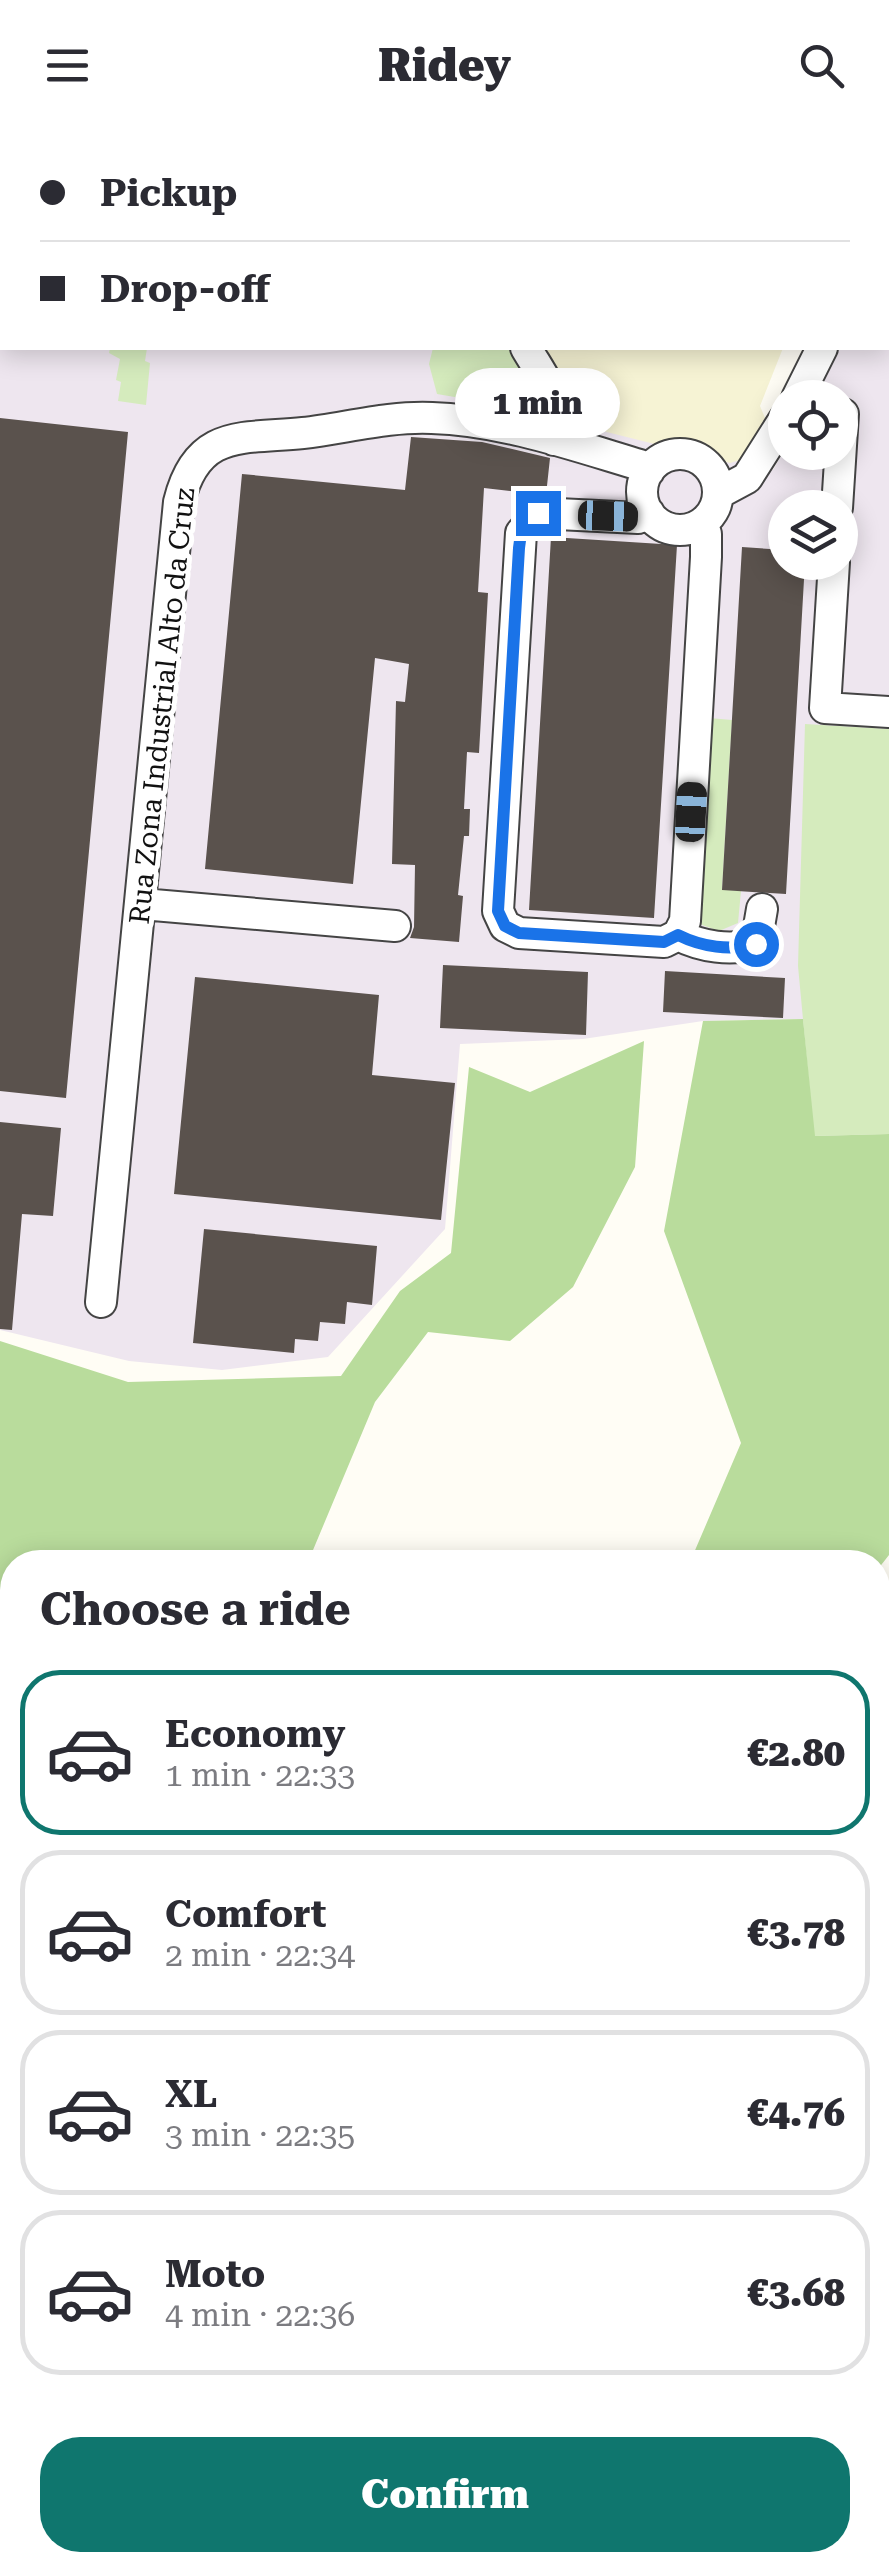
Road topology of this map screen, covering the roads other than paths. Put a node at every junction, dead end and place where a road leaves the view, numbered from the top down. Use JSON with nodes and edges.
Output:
{"nodes":[{"id":1,"x":527,"y":350,"type":"edge"},
{"id":2,"x":821,"y":350,"type":"edge"},
{"id":3,"x":806,"y":380,"type":"edge"},
{"id":4,"x":554,"y":440,"type":"junction"},
{"id":5,"x":768,"y":444,"type":"edge"},
{"id":6,"x":649,"y":471,"type":"junction"},
{"id":7,"x":718,"y":493,"type":"junction"},
{"id":8,"x":648,"y":513,"type":"junction"},
{"id":9,"x":702,"y":523,"type":"junction"},
{"id":10,"x":833,"y":580,"type":"edge"},
{"id":11,"x":889,"y":712,"type":"edge"},
{"id":12,"x":142,"y":904,"type":"junction"},
{"id":13,"x":762,"y":909,"type":"dead end"},
{"id":14,"x":395,"y":926,"type":"dead end"},
{"id":15,"x":678,"y":935,"type":"junction"},
{"id":16,"x":101,"y":1302,"type":"dead end"}],
"edges":[{"from":1,"to":4,"type":"street"},
{"from":2,"to":3,"type":"street"},
{"from":4,"to":6,"type":"street","name":"Rua Zona Industrial Alto da Cruz"},
{"from":4,"to":12,"type":"street","name":"Rua Zona Industrial Alto da Cruz"},
{"from":5,"to":7,"type":"street"},
{"from":6,"to":7,"type":"street"},
{"from":6,"to":8,"type":"street"},
{"from":7,"to":9,"type":"street"},
{"from":8,"to":9,"type":"street"},
{"from":8,"to":15,"type":"street"},
{"from":9,"to":15,"type":"street"},
{"from":10,"to":11,"type":"street"},
{"from":12,"to":14,"type":"street"},
{"from":12,"to":16,"type":"street","name":"Rua Zona Industrial Alto da Cruz"},
{"from":13,"to":15,"type":"street"}]}
